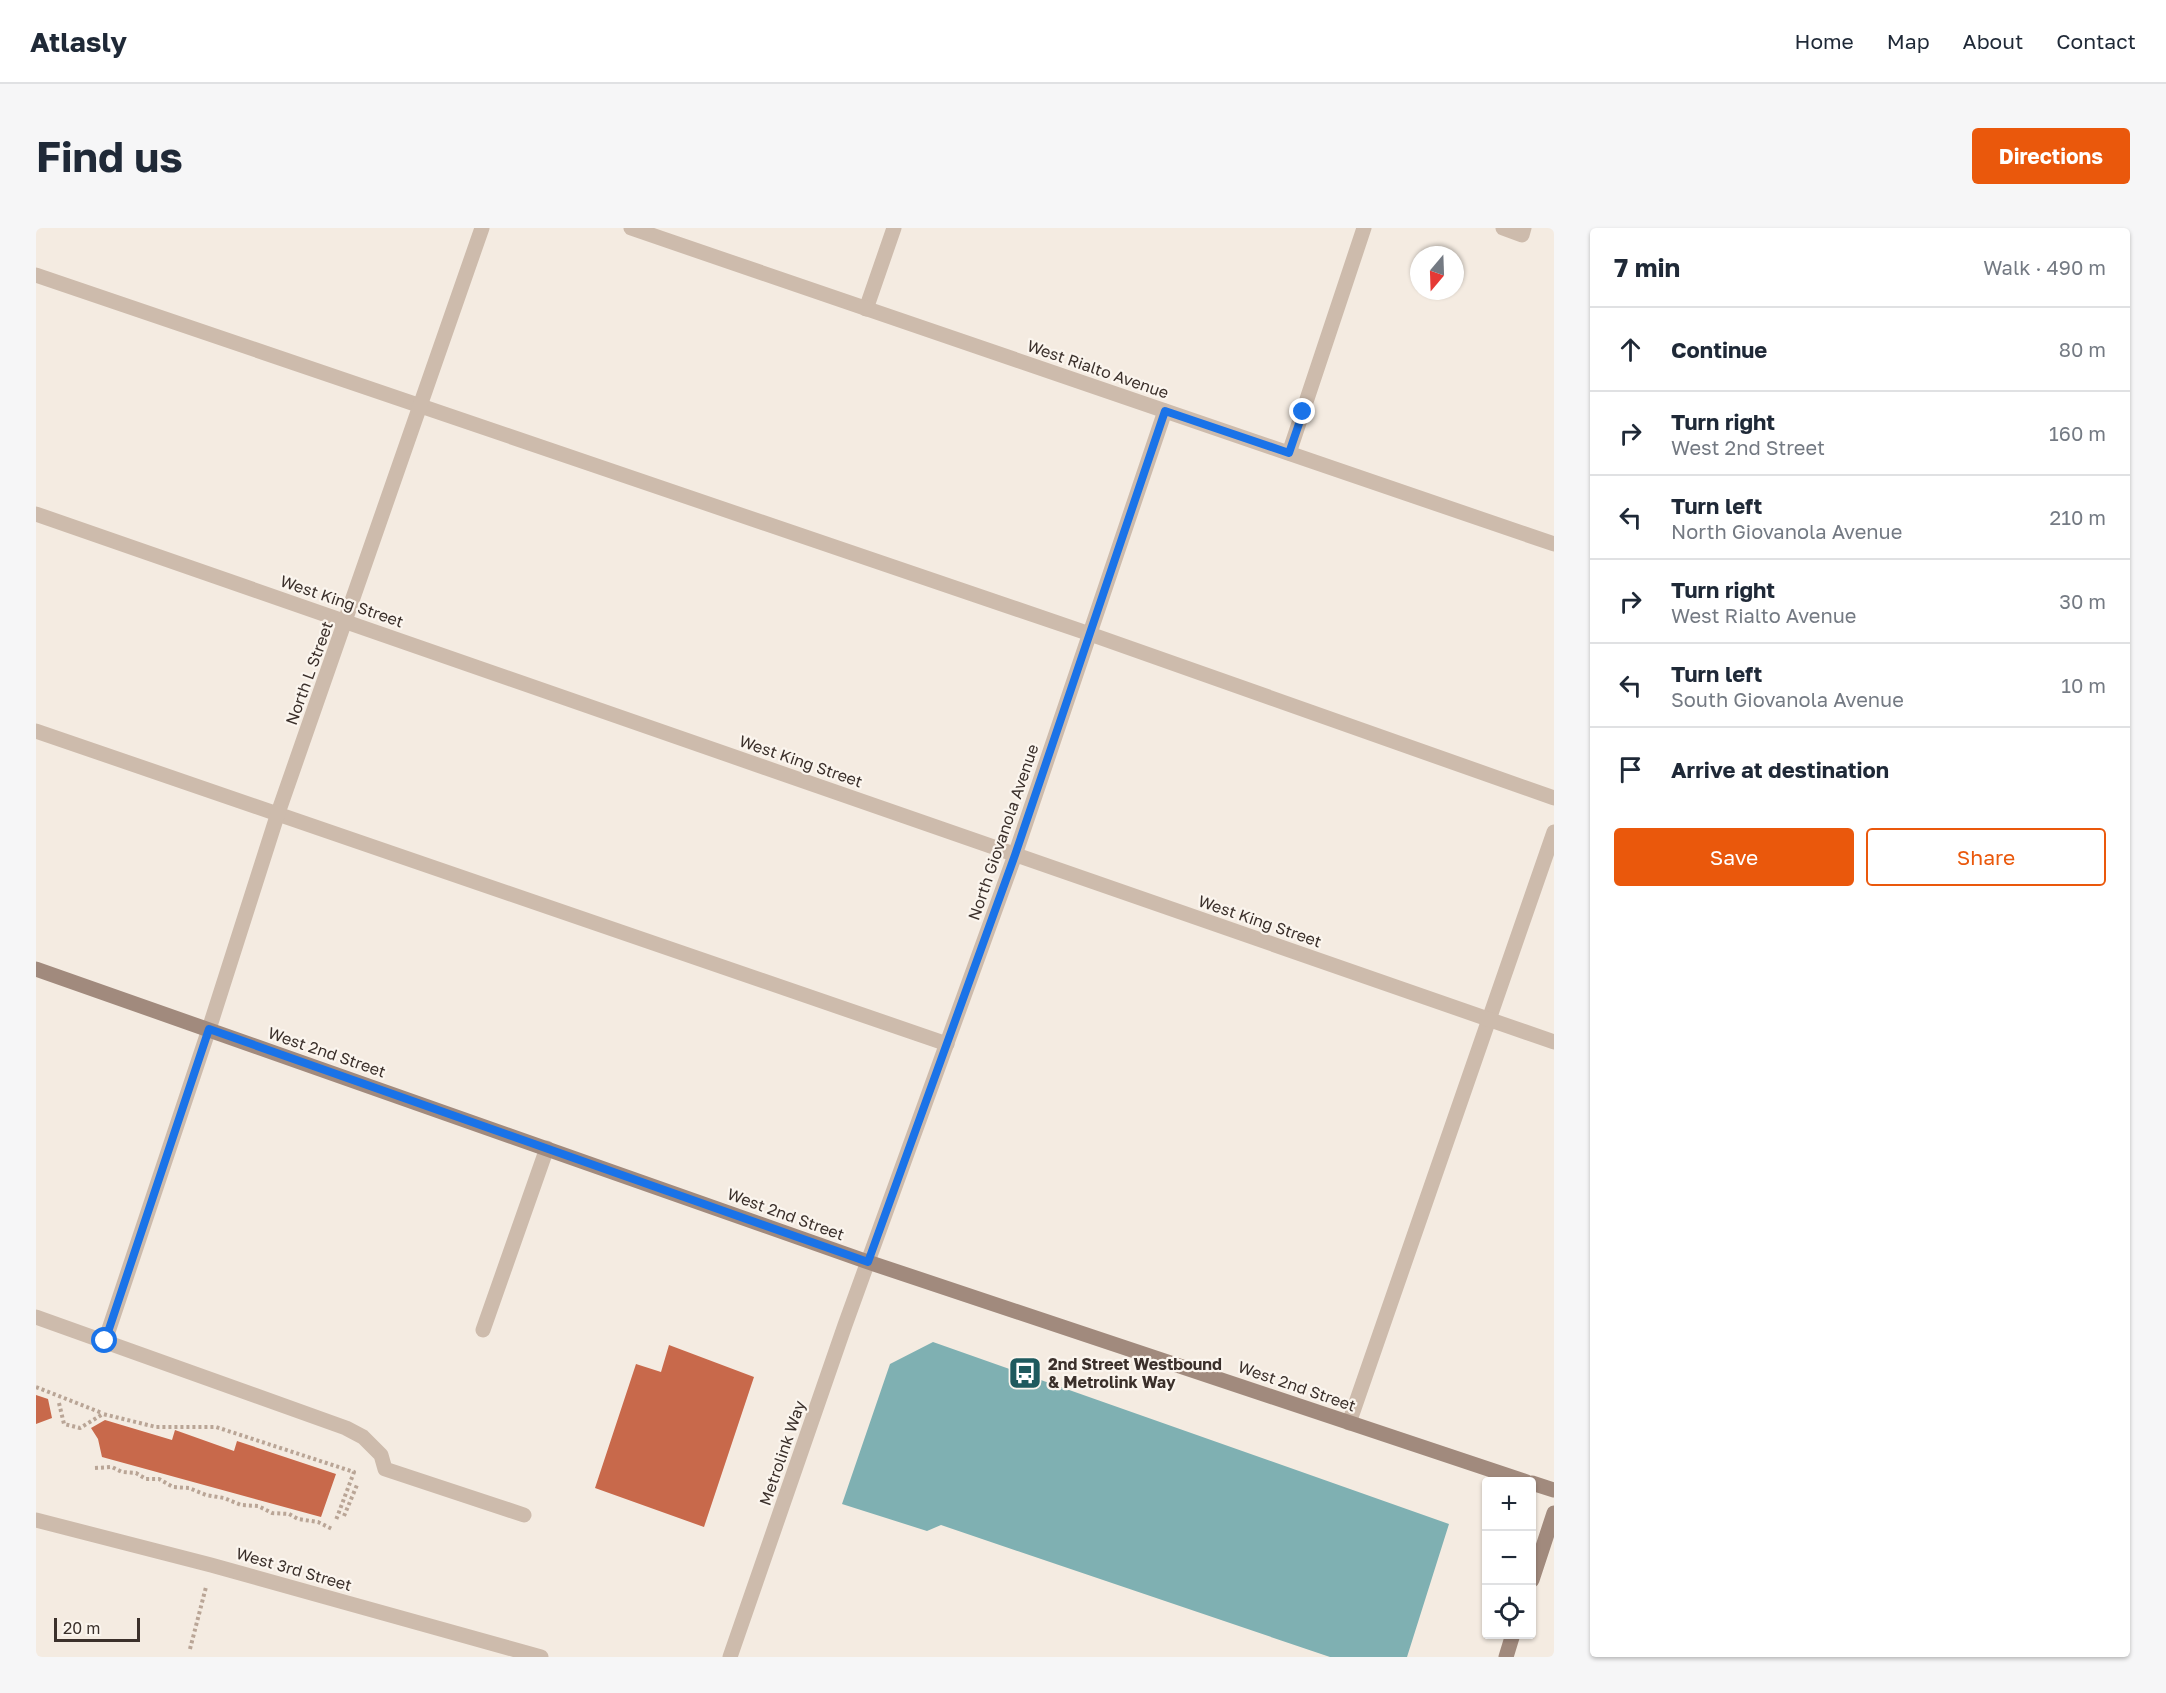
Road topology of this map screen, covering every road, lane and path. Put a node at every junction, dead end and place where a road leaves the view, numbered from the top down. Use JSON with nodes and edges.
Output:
{"nodes":[{"id":1,"x":482,"y":228,"type":"edge"},
{"id":2,"x":631,"y":228,"type":"edge"},
{"id":3,"x":894,"y":228,"type":"edge"},
{"id":4,"x":1364,"y":228,"type":"edge"},
{"id":5,"x":1503,"y":228,"type":"edge"},
{"id":6,"x":1524,"y":228,"type":"edge"},
{"id":7,"x":36,"y":275,"type":"edge"},
{"id":8,"x":866,"y":309,"type":"junction"},
{"id":9,"x":420,"y":405,"type":"junction"},
{"id":10,"x":1165,"y":411,"type":"junction"},
{"id":11,"x":1289,"y":453,"type":"junction"},
{"id":12,"x":36,"y":514,"type":"edge"},
{"id":13,"x":1554,"y":544,"type":"edge"},
{"id":14,"x":346,"y":622,"type":"junction"},
{"id":15,"x":1090,"y":634,"type":"junction"},
{"id":16,"x":36,"y":731,"type":"edge"},
{"id":17,"x":1554,"y":798,"type":"edge"},
{"id":18,"x":278,"y":813,"type":"junction"},
{"id":19,"x":1554,"y":832,"type":"edge"},
{"id":20,"x":1015,"y":855,"type":"junction"},
{"id":21,"x":36,"y":969,"type":"edge"},
{"id":22,"x":1488,"y":1019,"type":"junction"},
{"id":23,"x":209,"y":1029,"type":"junction"},
{"id":24,"x":1554,"y":1042,"type":"edge"},
{"id":25,"x":947,"y":1044,"type":"junction"},
{"id":26,"x":547,"y":1148,"type":"junction"},
{"id":27,"x":868,"y":1262,"type":"junction"},
{"id":28,"x":36,"y":1317,"type":"edge"},
{"id":29,"x":483,"y":1330,"type":"dead end"},
{"id":30,"x":105,"y":1341,"type":"junction"},
{"id":31,"x":36,"y":1388,"type":"edge"},
{"id":32,"x":59,"y":1403,"type":"dead end"},
{"id":33,"x":103,"y":1413,"type":"junction"},
{"id":34,"x":1349,"y":1423,"type":"junction"},
{"id":35,"x":95,"y":1468,"type":"dead end"},
{"id":36,"x":1512,"y":1477,"type":"edge"},
{"id":37,"x":1536,"y":1484,"type":"edge"},
{"id":38,"x":357,"y":1485,"type":"dead end"},
{"id":39,"x":1554,"y":1490,"type":"edge"},
{"id":40,"x":1554,"y":1513,"type":"edge"},
{"id":41,"x":524,"y":1515,"type":"dead end"},
{"id":42,"x":344,"y":1516,"type":"dead end"},
{"id":43,"x":36,"y":1520,"type":"edge"},
{"id":44,"x":336,"y":1520,"type":"dead end"},
{"id":45,"x":332,"y":1529,"type":"dead end"},
{"id":46,"x":1536,"y":1568,"type":"edge"},
{"id":47,"x":207,"y":1586,"type":"dead end"},
{"id":48,"x":1512,"y":1639,"type":"edge"},
{"id":49,"x":190,"y":1649,"type":"dead end"},
{"id":50,"x":541,"y":1657,"type":"edge"},
{"id":51,"x":730,"y":1657,"type":"edge"},
{"id":52,"x":1506,"y":1657,"type":"edge"}],
"edges":[{"from":1,"to":9,"type":"street","name":"North L Street"},
{"from":2,"to":8,"type":"street","name":"West Rialto Avenue"},
{"from":3,"to":8,"type":"street"},
{"from":4,"to":11,"type":"street"},
{"from":5,"to":6,"type":"street"},
{"from":7,"to":9,"type":"street"},
{"from":8,"to":10,"type":"street","name":"West Rialto Avenue"},
{"from":9,"to":14,"type":"street","name":"North L Street"},
{"from":9,"to":15,"type":"street"},
{"from":10,"to":11,"type":"street","name":"West Rialto Avenue"},
{"from":10,"to":15,"type":"street","name":"North Giovanola Avenue"},
{"from":11,"to":13,"type":"street","name":"West Rialto Avenue"},
{"from":12,"to":14,"type":"street","name":"West King Street"},
{"from":14,"to":18,"type":"street","name":"North L Street"},
{"from":14,"to":20,"type":"street","name":"West King Street"},
{"from":15,"to":17,"type":"street"},
{"from":15,"to":20,"type":"street","name":"North Giovanola Avenue"},
{"from":16,"to":18,"type":"street"},
{"from":18,"to":23,"type":"street","name":"North L Street"},
{"from":18,"to":25,"type":"street"},
{"from":19,"to":22,"type":"street"},
{"from":20,"to":22,"type":"street","name":"West King Street"},
{"from":20,"to":25,"type":"street","name":"North Giovanola Avenue"},
{"from":21,"to":23,"type":"main road","name":"West 2nd Street"},
{"from":22,"to":24,"type":"street","name":"West King Street"},
{"from":22,"to":34,"type":"street"},
{"from":23,"to":26,"type":"main road","name":"West 2nd Street"},
{"from":23,"to":30,"type":"street","name":"North L Street"},
{"from":25,"to":27,"type":"street","name":"North Giovanola Avenue"},
{"from":26,"to":27,"type":"main road","name":"West 2nd Street"},
{"from":26,"to":29,"type":"street"},
{"from":27,"to":34,"type":"main road","name":"West 2nd Street"},
{"from":27,"to":51,"type":"street","name":"Metrolink Way"},
{"from":28,"to":30,"type":"street"},
{"from":30,"to":41,"type":"street"},
{"from":31,"to":33,"type":"path"},
{"from":32,"to":33,"type":"path"},
{"from":33,"to":44,"type":"path"},
{"from":34,"to":36,"type":"main road","name":"West 2nd Street"},
{"from":35,"to":45,"type":"path"},
{"from":37,"to":39,"type":"main road"},
{"from":38,"to":42,"type":"path"},
{"from":40,"to":46,"type":"main road"},
{"from":43,"to":50,"type":"street","name":"West 3rd Street"},
{"from":47,"to":49,"type":"path"},
{"from":48,"to":52,"type":"main road"}]}
